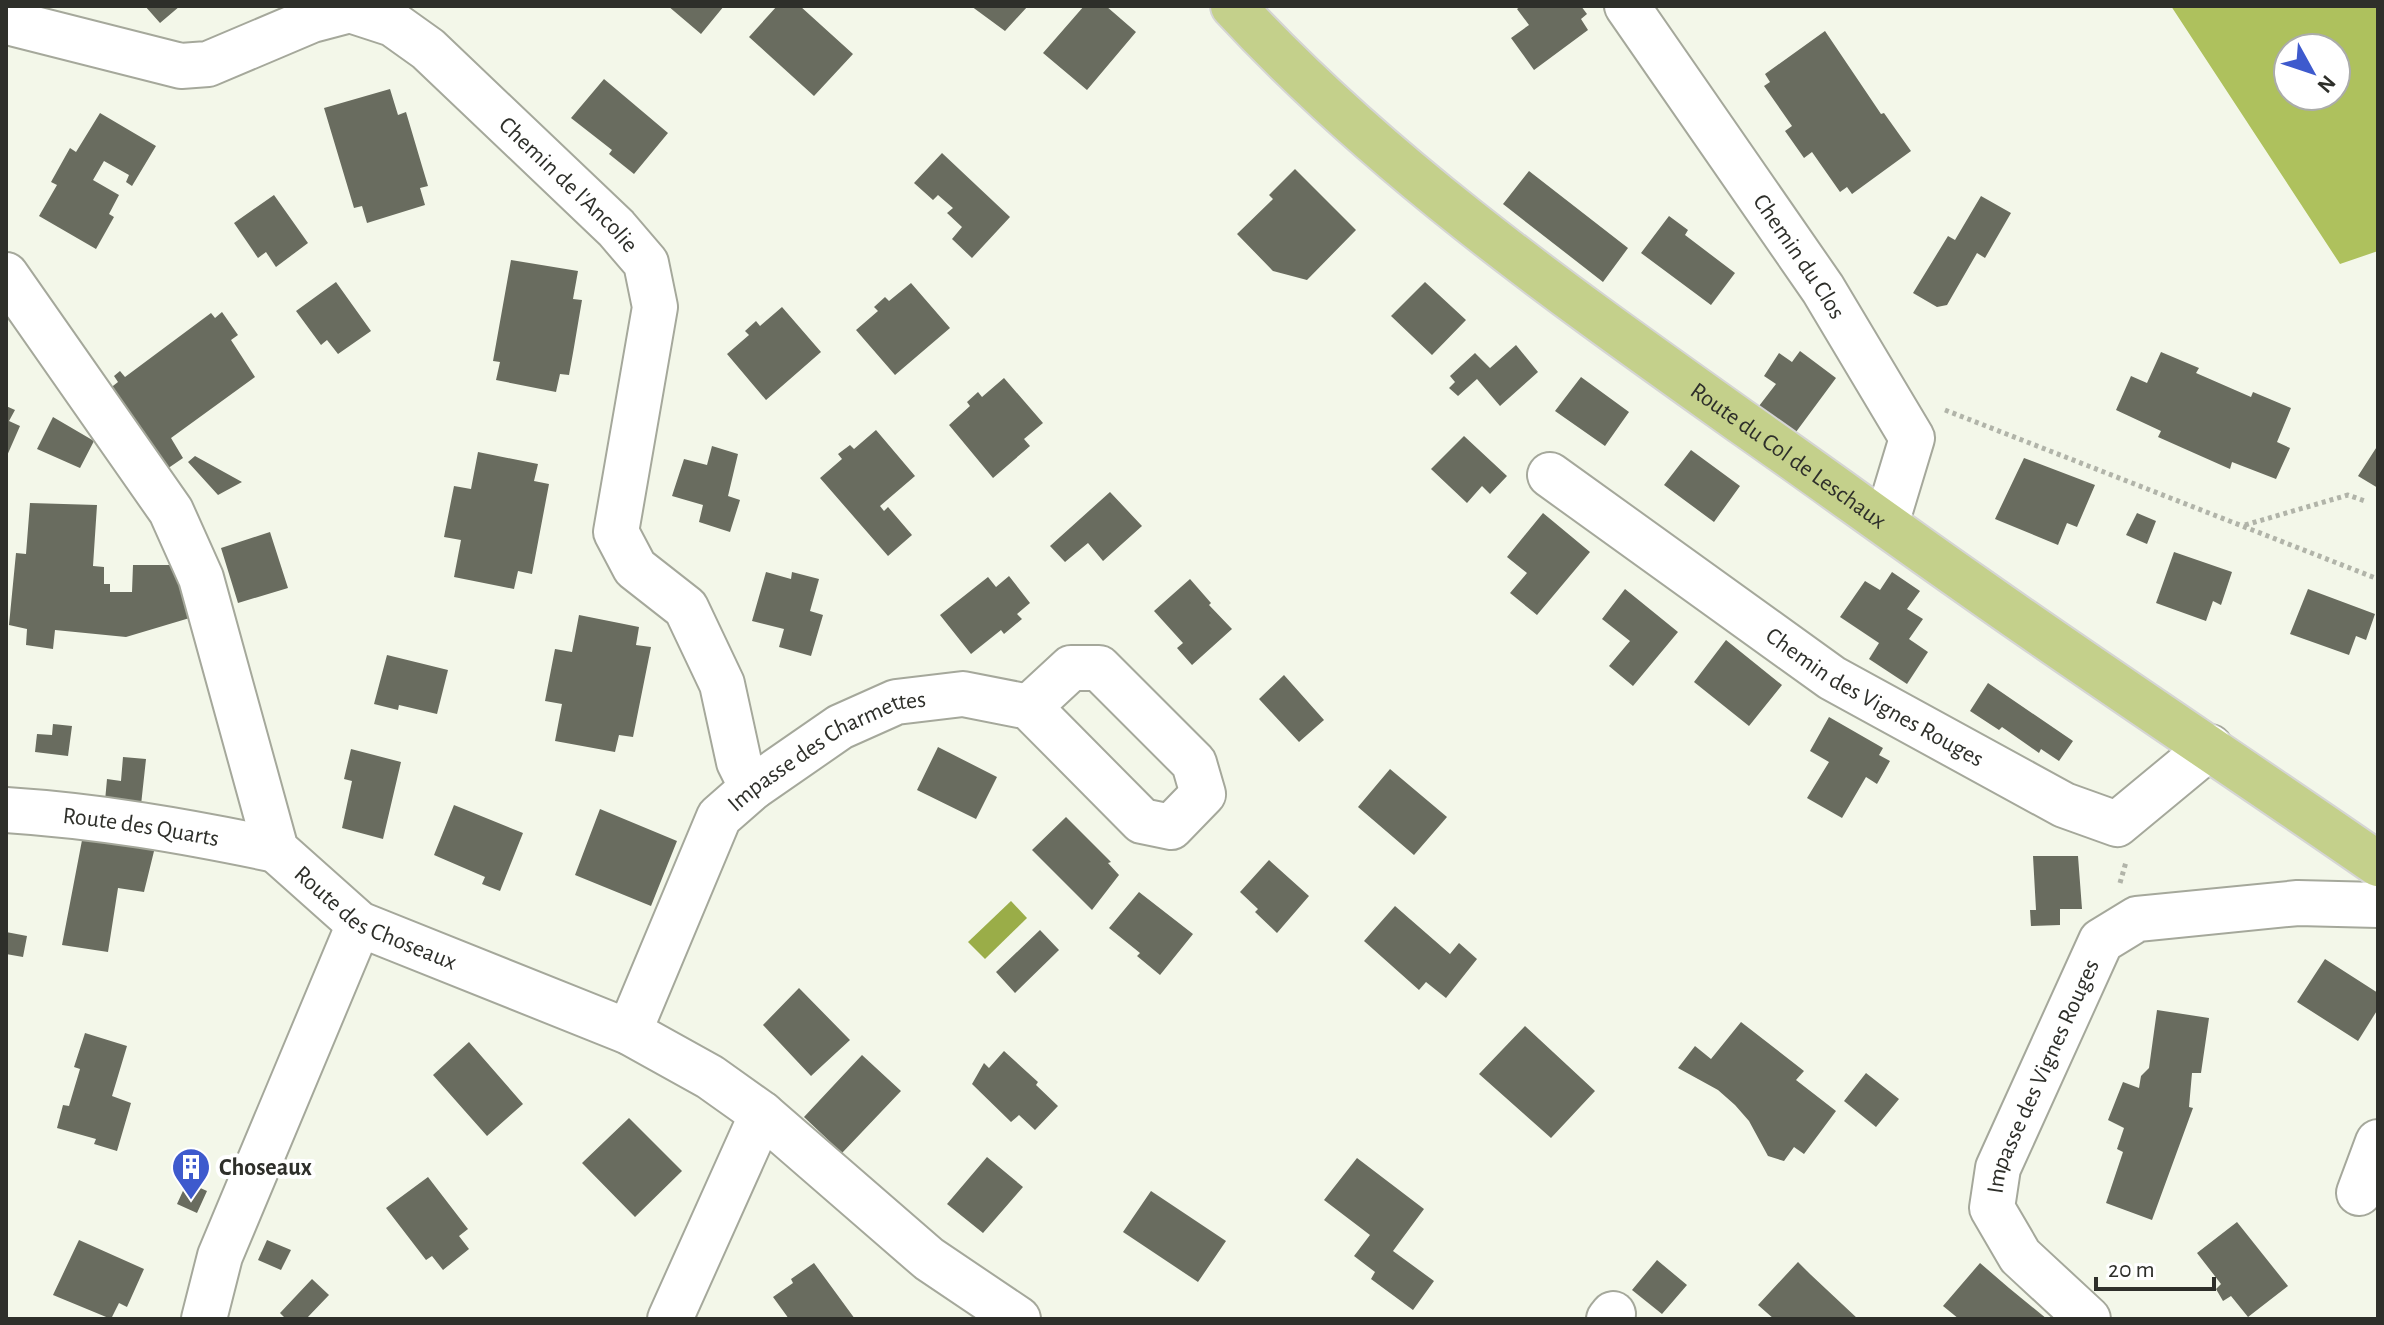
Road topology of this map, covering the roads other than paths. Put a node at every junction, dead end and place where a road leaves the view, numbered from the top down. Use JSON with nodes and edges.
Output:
{"nodes":[{"id":1,"x":1233,"y":6,"type":"edge"},
{"id":2,"x":1627,"y":6,"type":"edge"},
{"id":3,"x":13,"y":25,"type":"edge"},
{"id":4,"x":6,"y":275,"type":"edge"},
{"id":5,"x":1550,"y":475,"type":"dead end"},
{"id":6,"x":1886,"y":524,"type":"junction"},
{"id":7,"x":1029,"y":707,"type":"dead end"},
{"id":8,"x":2210,"y":747,"type":"junction"},
{"id":9,"x":752,"y":788,"type":"junction"},
{"id":10,"x":6,"y":810,"type":"edge"},
{"id":11,"x":276,"y":850,"type":"junction"},
{"id":12,"x":2378,"y":864,"type":"edge"},
{"id":13,"x":2378,"y":905,"type":"edge"},
{"id":14,"x":359,"y":924,"type":"junction"},
{"id":15,"x":629,"y":1032,"type":"junction"},
{"id":16,"x":762,"y":1114,"type":"junction"},
{"id":17,"x":2378,"y":1142,"type":"edge"},
{"id":18,"x":2359,"y":1193,"type":"dead end"},
{"id":19,"x":204,"y":1319,"type":"edge"},
{"id":20,"x":670,"y":1319,"type":"edge"},
{"id":21,"x":1018,"y":1319,"type":"edge"},
{"id":22,"x":2088,"y":1319,"type":"edge"}],
"edges":[{"from":1,"to":6,"type":"main road","name":"Route du Col de Leschaux"},
{"from":2,"to":6,"type":"street","name":"Chemin du Clos"},
{"from":3,"to":9,"type":"street","name":"Chemin de l'Ancolie"},
{"from":4,"to":11,"type":"street","name":"Route des Choseaux"},
{"from":5,"to":8,"type":"street","name":"Chemin des Vignes Rouges"},
{"from":6,"to":8,"type":"main road","name":"Route du Col de Leschaux"},
{"from":7,"to":9,"type":"street","name":"Impasse des Charmettes"},
{"from":8,"to":12,"type":"main road","name":"Route du Col de Leschaux"},
{"from":9,"to":15,"type":"street","name":"Impasse des Charmettes"},
{"from":10,"to":11,"type":"street","name":"Route des Quarts"},
{"from":11,"to":14,"type":"street","name":"Route des Choseaux"},
{"from":13,"to":22,"type":"street","name":"Impasse des Vignes Rouges"},
{"from":14,"to":15,"type":"street","name":"Route des Choseaux"},
{"from":14,"to":19,"type":"street"},
{"from":15,"to":16,"type":"street","name":"Route des Choseaux"},
{"from":16,"to":20,"type":"street"},
{"from":16,"to":21,"type":"street","name":"Route des Choseaux"},
{"from":17,"to":18,"type":"street"}]}
